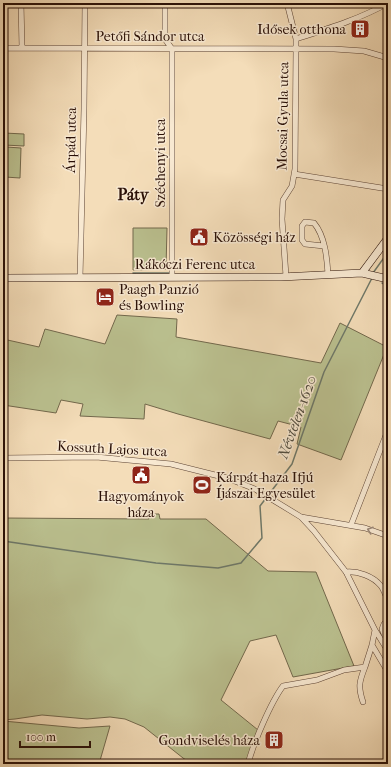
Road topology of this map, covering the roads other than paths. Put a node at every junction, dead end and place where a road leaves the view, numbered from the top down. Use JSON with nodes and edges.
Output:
{"nodes":[{"id":1,"x":21,"y":3,"type":"edge"},
{"id":2,"x":85,"y":3,"type":"edge"},
{"id":3,"x":165,"y":3,"type":"edge"},
{"id":4,"x":287,"y":3,"type":"edge"},
{"id":5,"x":388,"y":3,"type":"edge"},
{"id":6,"x":296,"y":39,"type":"junction"},
{"id":7,"x":3,"y":48,"type":"edge"},
{"id":8,"x":22,"y":48,"type":"junction"},
{"id":9,"x":84,"y":48,"type":"junction"},
{"id":10,"x":172,"y":48,"type":"junction"},
{"id":11,"x":296,"y":49,"type":"junction"},
{"id":12,"x":388,"y":58,"type":"edge"},
{"id":13,"x":4,"y":117,"type":"edge"},
{"id":14,"x":294,"y":174,"type":"junction"},
{"id":15,"x":388,"y":189,"type":"edge"},
{"id":16,"x":388,"y":238,"type":"edge"},
{"id":17,"x":324,"y":246,"type":"junction"},
{"id":18,"x":328,"y":274,"type":"junction"},
{"id":19,"x":367,"y":274,"type":"junction"},
{"id":20,"x":286,"y":276,"type":"junction"},
{"id":21,"x":172,"y":277,"type":"junction"},
{"id":22,"x":3,"y":278,"type":"edge"},
{"id":23,"x":80,"y":278,"type":"junction"},
{"id":24,"x":387,"y":279,"type":"edge"},
{"id":25,"x":388,"y":430,"type":"edge"},
{"id":26,"x":3,"y":458,"type":"edge"},
{"id":27,"x":301,"y":517,"type":"junction"},
{"id":28,"x":351,"y":525,"type":"junction"},
{"id":29,"x":388,"y":536,"type":"edge"},
{"id":30,"x":346,"y":572,"type":"junction"},
{"id":31,"x":381,"y":586,"type":"junction"},
{"id":32,"x":388,"y":587,"type":"edge"},
{"id":33,"x":388,"y":601,"type":"edge"},
{"id":34,"x":388,"y":620,"type":"edge"},
{"id":35,"x":375,"y":630,"type":"junction"},
{"id":36,"x":388,"y":643,"type":"edge"},
{"id":37,"x":372,"y":645,"type":"junction"},
{"id":38,"x":388,"y":651,"type":"edge"},
{"id":39,"x":365,"y":667,"type":"junction"},
{"id":40,"x":388,"y":672,"type":"edge"},
{"id":41,"x":363,"y":702,"type":"dead end"},
{"id":42,"x":248,"y":764,"type":"edge"}],
"edges":[{"from":1,"to":8,"type":"street"},
{"from":2,"to":9,"type":"street","name":"Árpád utca"},
{"from":3,"to":10,"type":"street"},
{"from":4,"to":6,"type":"street","name":"Mocsai Gyula utca"},
{"from":5,"to":6,"type":"street"},
{"from":6,"to":11,"type":"street","name":"Mocsai Gyula utca"},
{"from":7,"to":8,"type":"street","name":"Petőfi Sándor utca"},
{"from":7,"to":13,"type":"street"},
{"from":8,"to":9,"type":"street","name":"Petőfi Sándor utca"},
{"from":9,"to":10,"type":"street","name":"Petőfi Sándor utca"},
{"from":9,"to":23,"type":"street","name":"Árpád utca"},
{"from":10,"to":11,"type":"street","name":"Petőfi Sándor utca"},
{"from":10,"to":21,"type":"street","name":"Széchenyi utca"},
{"from":11,"to":12,"type":"street","name":"Petőfi Sándor utca"},
{"from":11,"to":14,"type":"street","name":"Mocsai Gyula utca"},
{"from":14,"to":15,"type":"street"},
{"from":14,"to":20,"type":"street","name":"Mocsai Gyula utca"},
{"from":16,"to":19,"type":"main road"},
{"from":17,"to":17,"type":"street"},
{"from":17,"to":18,"type":"street"},
{"from":18,"to":19,"type":"main road","name":"Rákóczi Ferenc utca"},
{"from":18,"to":20,"type":"main road","name":"Rákóczi Ferenc utca"},
{"from":19,"to":24,"type":"main road","name":"Rákóczi Ferenc utca"},
{"from":20,"to":21,"type":"main road","name":"Rákóczi Ferenc utca"},
{"from":21,"to":23,"type":"main road","name":"Rákóczi Ferenc utca"},
{"from":22,"to":23,"type":"main road","name":"Rákóczi Ferenc utca"},
{"from":25,"to":28,"type":"street"},
{"from":26,"to":27,"type":"street","name":"Kossuth Lajos utca"},
{"from":27,"to":28,"type":"street","name":"Kossuth Lajos utca"},
{"from":27,"to":30,"type":"street"},
{"from":29,"to":28,"type":"street","name":"Kossuth Lajos utca","one_way":true},
{"from":30,"to":31,"type":"street"},
{"from":30,"to":35,"type":"street"},
{"from":31,"to":32,"type":"street"},
{"from":31,"to":33,"type":"street"},
{"from":34,"to":36,"type":"street"},
{"from":35,"to":37,"type":"street"},
{"from":35,"to":38,"type":"street"},
{"from":37,"to":39,"type":"street"},
{"from":37,"to":40,"type":"street"},
{"from":39,"to":41,"type":"street"},
{"from":39,"to":42,"type":"street"}]}
